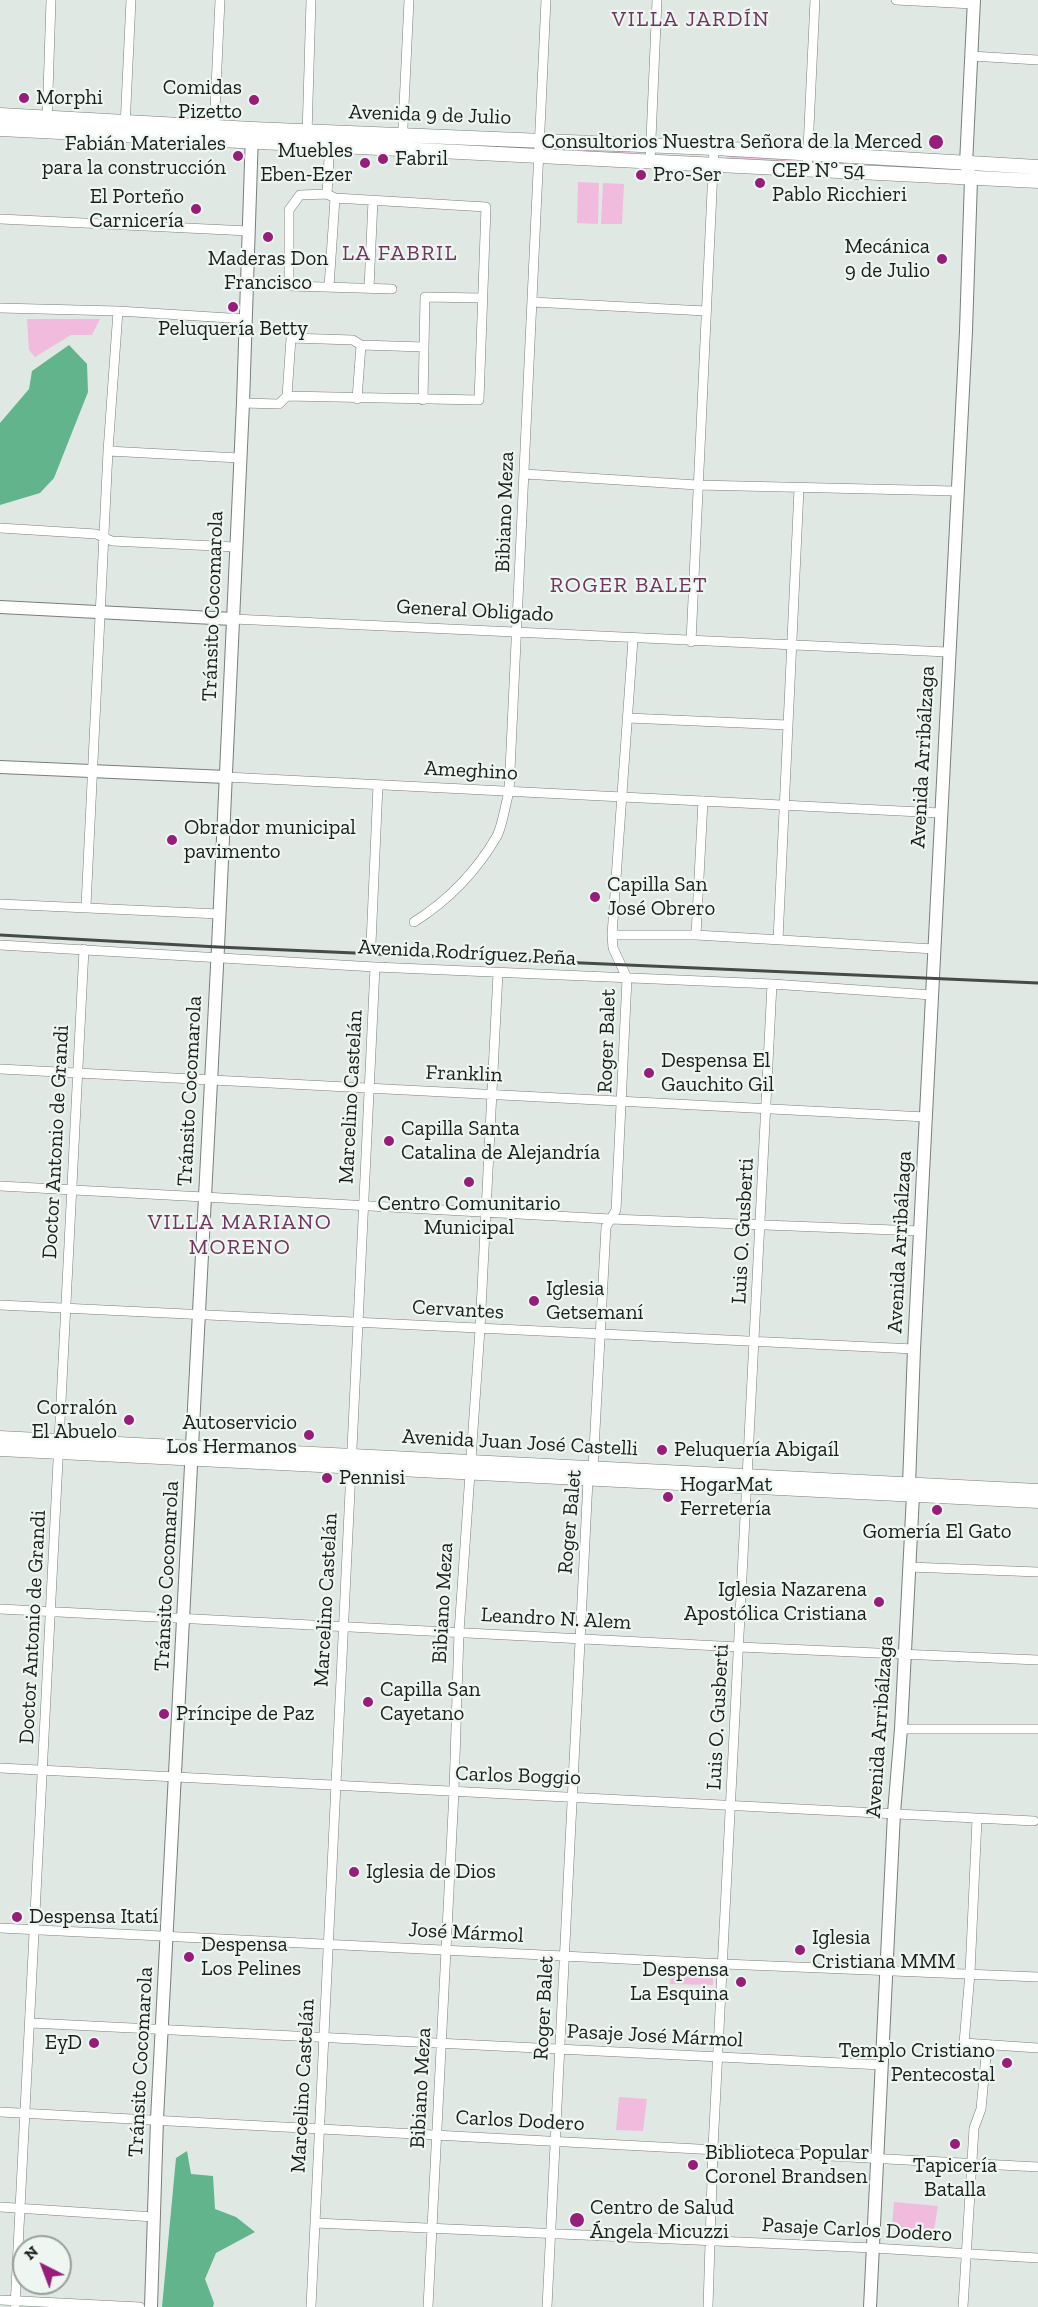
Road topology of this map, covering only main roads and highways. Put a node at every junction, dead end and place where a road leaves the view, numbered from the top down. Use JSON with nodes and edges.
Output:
{"nodes":[{"id":1,"x":0,"y":115,"type":"edge"},
{"id":2,"x":47,"y":125,"type":"junction"},
{"id":3,"x":125,"y":128,"type":"junction"},
{"id":4,"x":0,"y":129,"type":"edge"},
{"id":5,"x":252,"y":136,"type":"junction"},
{"id":6,"x":402,"y":141,"type":"junction"},
{"id":7,"x":1038,"y":167,"type":"edge"},
{"id":8,"x":1038,"y":181,"type":"edge"},
{"id":9,"x":0,"y":1438,"type":"edge"},
{"id":10,"x":60,"y":1446,"type":"junction"},
{"id":11,"x":0,"y":1449,"type":"edge"},
{"id":12,"x":911,"y":1490,"type":"junction"},
{"id":13,"x":1038,"y":1491,"type":"edge"},
{"id":14,"x":1038,"y":1501,"type":"edge"}],
"edges":[{"from":1,"to":2,"type":"main road","name":"Avenida 9 de Julio"},
{"from":2,"to":3,"type":"main road","name":"Avenida 9 de Julio"},
{"from":2,"to":4,"type":"main road","name":"Avenida 9 de Julio"},
{"from":3,"to":5,"type":"main road","name":"Avenida 9 de Julio"},
{"from":3,"to":5,"type":"main road","name":"Avenida 9 de Julio"},
{"from":5,"to":6,"type":"main road","name":"Avenida 9 de Julio"},
{"from":6,"to":7,"type":"main road","name":"Avenida 9 de Julio"},
{"from":6,"to":8,"type":"main road","name":"Avenida 9 de Julio"},
{"from":9,"to":10,"type":"main road","name":"Avenida Juan José Castelli"},
{"from":10,"to":11,"type":"main road","name":"Avenida Juan José Castelli"},
{"from":10,"to":12,"type":"main road","name":"Avenida Juan José Castelli"},
{"from":12,"to":13,"type":"main road","name":"Avenida Juan José Castelli"},
{"from":12,"to":14,"type":"main road","name":"Avenida Juan José Castelli"}]}
